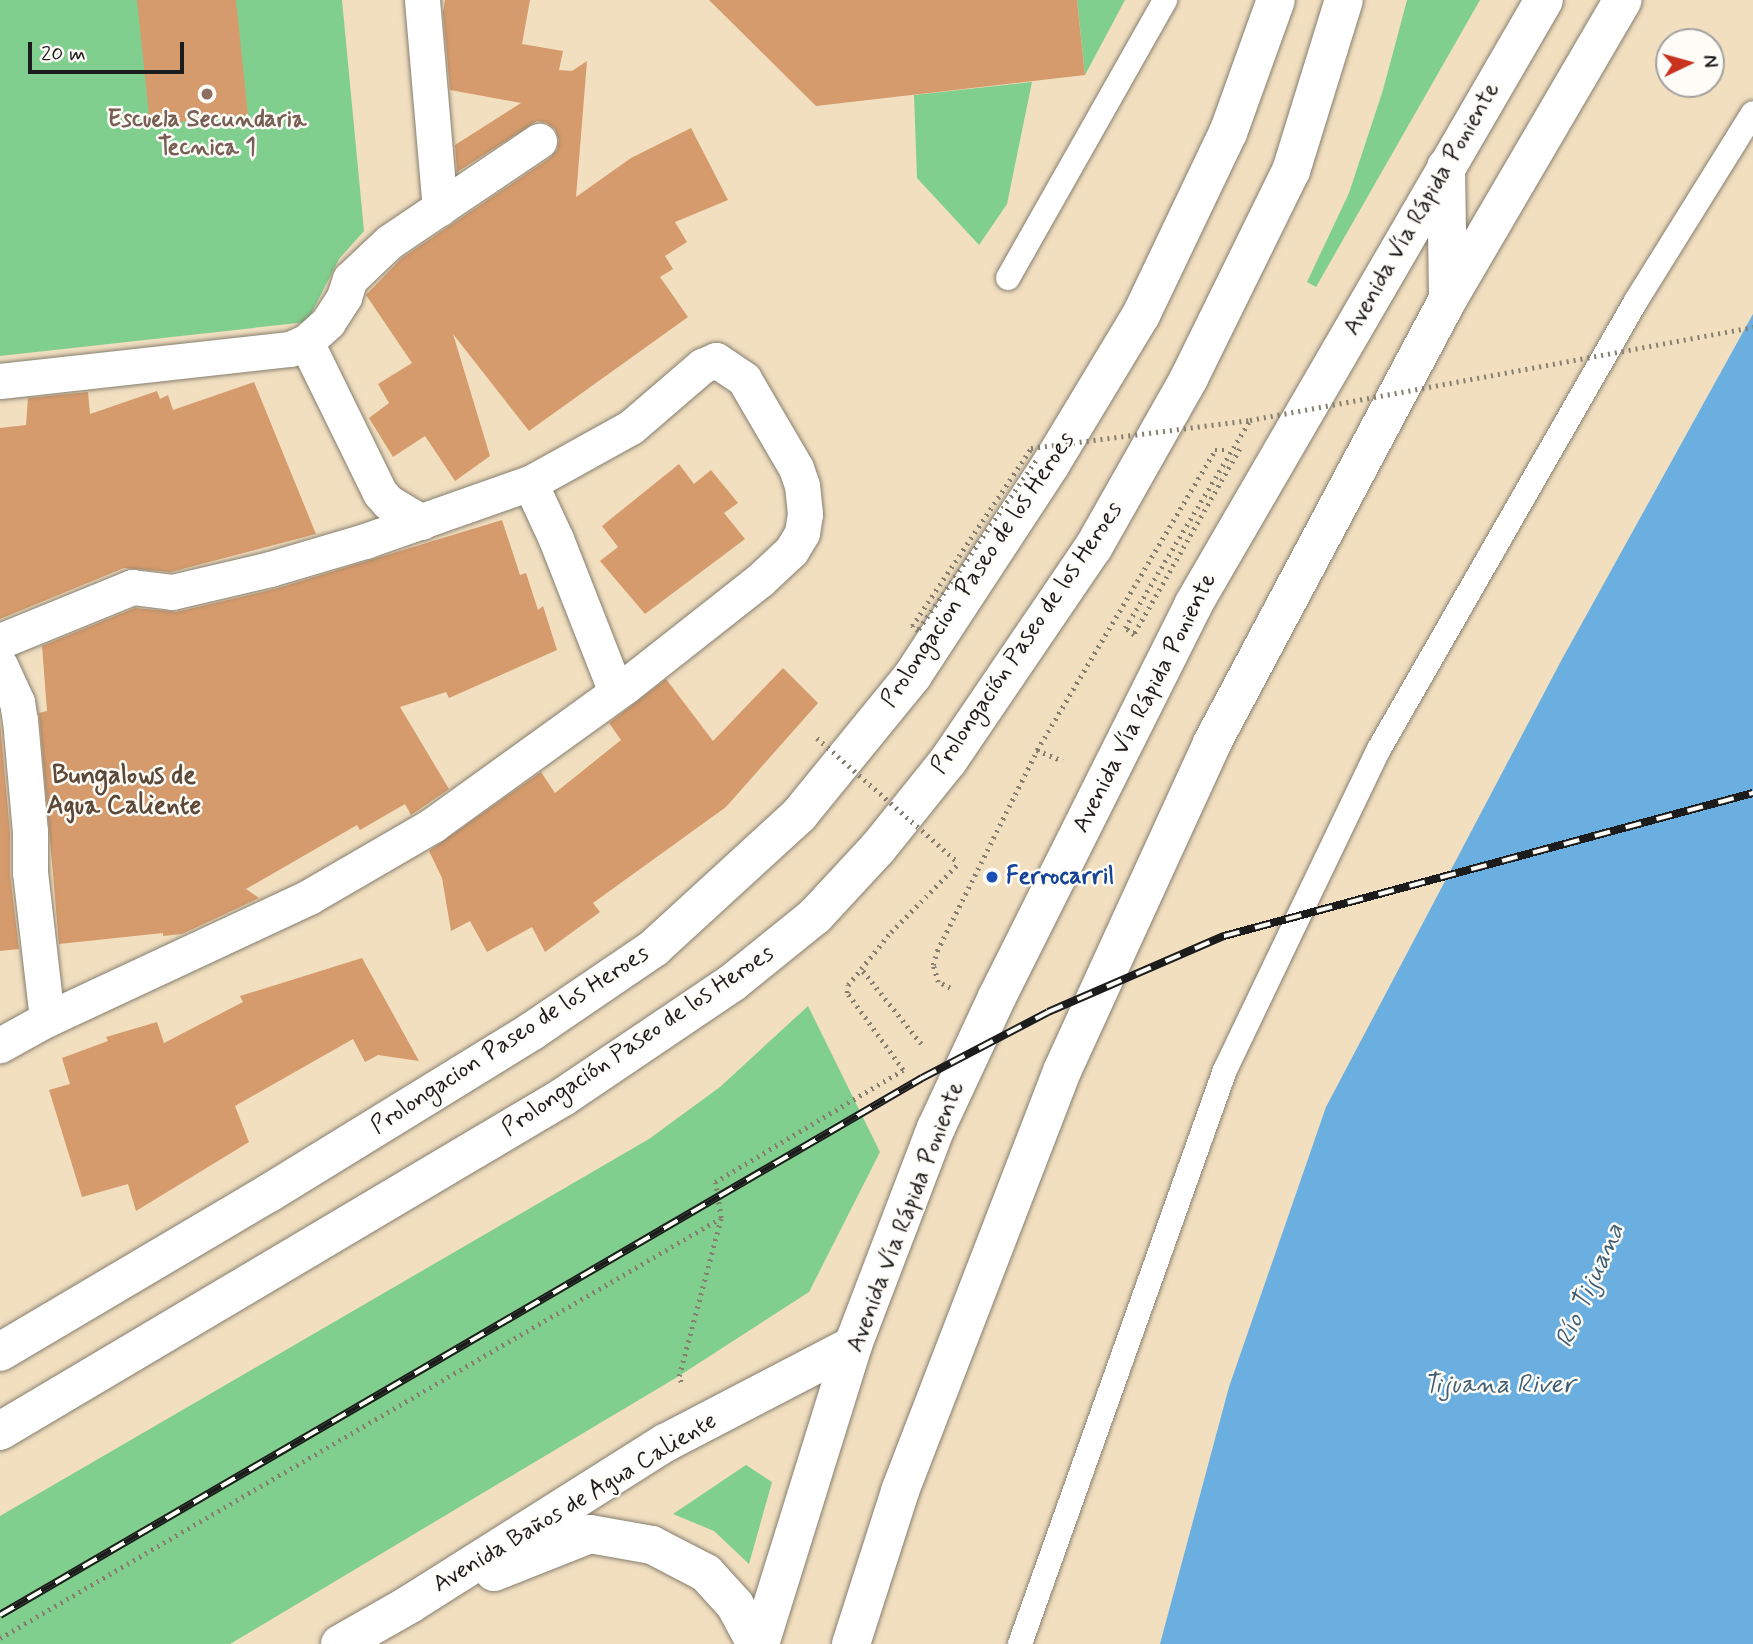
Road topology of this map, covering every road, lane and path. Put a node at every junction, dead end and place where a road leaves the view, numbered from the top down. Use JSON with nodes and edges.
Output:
{"nodes":[{"id":1,"x":422,"y":0,"type":"edge"},
{"id":2,"x":1165,"y":0,"type":"edge"},
{"id":3,"x":1276,"y":0,"type":"edge"},
{"id":4,"x":1344,"y":0,"type":"edge"},
{"id":5,"x":1544,"y":0,"type":"edge"},
{"id":6,"x":1623,"y":0,"type":"edge"},
{"id":7,"x":1753,"y":113,"type":"edge"},
{"id":8,"x":539,"y":141,"type":"dead end"},
{"id":9,"x":1446,"y":167,"type":"junction"},
{"id":10,"x":440,"y":208,"type":"junction"},
{"id":11,"x":1008,"y":278,"type":"dead end"},
{"id":12,"x":1448,"y":299,"type":"junction"},
{"id":13,"x":1753,"y":327,"type":"edge"},
{"id":14,"x":306,"y":342,"type":"junction"},
{"id":15,"x":0,"y":381,"type":"edge"},
{"id":16,"x":1250,"y":420,"type":"junction"},
{"id":17,"x":1036,"y":461,"type":"dead end"},
{"id":18,"x":530,"y":483,"type":"junction"},
{"id":19,"x":380,"y":493,"type":"junction"},
{"id":20,"x":421,"y":522,"type":"junction"},
{"id":21,"x":365,"y":541,"type":"junction"},
{"id":22,"x":0,"y":640,"type":"edge"},
{"id":23,"x":0,"y":665,"type":"edge"},
{"id":24,"x":616,"y":692,"type":"junction"},
{"id":25,"x":817,"y":738,"type":"dead end"},
{"id":26,"x":1037,"y":750,"type":"dead end"},
{"id":27,"x":861,"y":969,"type":"junction"},
{"id":28,"x":47,"y":1019,"type":"junction"},
{"id":29,"x":921,"y":1044,"type":"dead end"},
{"id":30,"x":0,"y":1045,"type":"edge"},
{"id":31,"x":721,"y":1218,"type":"junction"},
{"id":32,"x":853,"y":1345,"type":"junction"},
{"id":33,"x":0,"y":1352,"type":"edge"},
{"id":34,"x":679,"y":1376,"type":"dead end"},
{"id":35,"x":0,"y":1431,"type":"edge"},
{"id":36,"x":410,"y":1604,"type":"junction"},
{"id":37,"x":0,"y":1638,"type":"edge"},
{"id":38,"x":340,"y":1644,"type":"edge"},
{"id":39,"x":758,"y":1644,"type":"edge"},
{"id":40,"x":851,"y":1644,"type":"edge"},
{"id":41,"x":1020,"y":1644,"type":"edge"}],
"edges":[{"from":1,"to":10,"type":"street"},
{"from":2,"to":11,"type":"lane"},
{"from":3,"to":33,"type":"main road","name":"Prolongacion Paseo de los Heroes"},
{"from":4,"to":35,"type":"main road","name":"Prolongación Paseo de los Heroes"},
{"from":5,"to":9,"type":"main road","name":"Avenida Vía Rápida Poniente"},
{"from":6,"to":12,"type":"main road"},
{"from":7,"to":41,"type":"lane"},
{"from":8,"to":10,"type":"street"},
{"from":9,"to":12,"type":"main road"},
{"from":9,"to":32,"type":"main road","name":"Avenida Vía Rápida Poniente"},
{"from":10,"to":14,"type":"street"},
{"from":12,"to":40,"type":"main road"},
{"from":13,"to":16,"type":"path","bridge":true},
{"from":14,"to":15,"type":"street"},
{"from":14,"to":19,"type":"street"},
{"from":16,"to":17,"type":"path","bridge":true},
{"from":16,"to":26,"type":"path","bridge":true},
{"from":18,"to":20,"type":"street"},
{"from":18,"to":24,"type":"street"},
{"from":18,"to":24,"type":"street"},
{"from":19,"to":20,"type":"street"},
{"from":19,"to":21,"type":"street"},
{"from":20,"to":21,"type":"street"},
{"from":21,"to":22,"type":"street"},
{"from":23,"to":28,"type":"street"},
{"from":24,"to":28,"type":"street"},
{"from":25,"to":27,"type":"path","bridge":true},
{"from":27,"to":29,"type":"path"},
{"from":27,"to":31,"type":"path"},
{"from":28,"to":30,"type":"street"},
{"from":31,"to":34,"type":"path"},
{"from":31,"to":37,"type":"path"},
{"from":32,"to":36,"type":"main road","name":"Avenida Baños de Agua Caliente"},
{"from":32,"to":39,"type":"main road","name":"Avenida Vía Rápida Poniente"},
{"from":36,"to":38,"type":"main road","name":"Avenida Baños de Agua Caliente"},
{"from":36,"to":39,"type":"main road","name":"Avenida Baños de Agua Caliente"}]}
